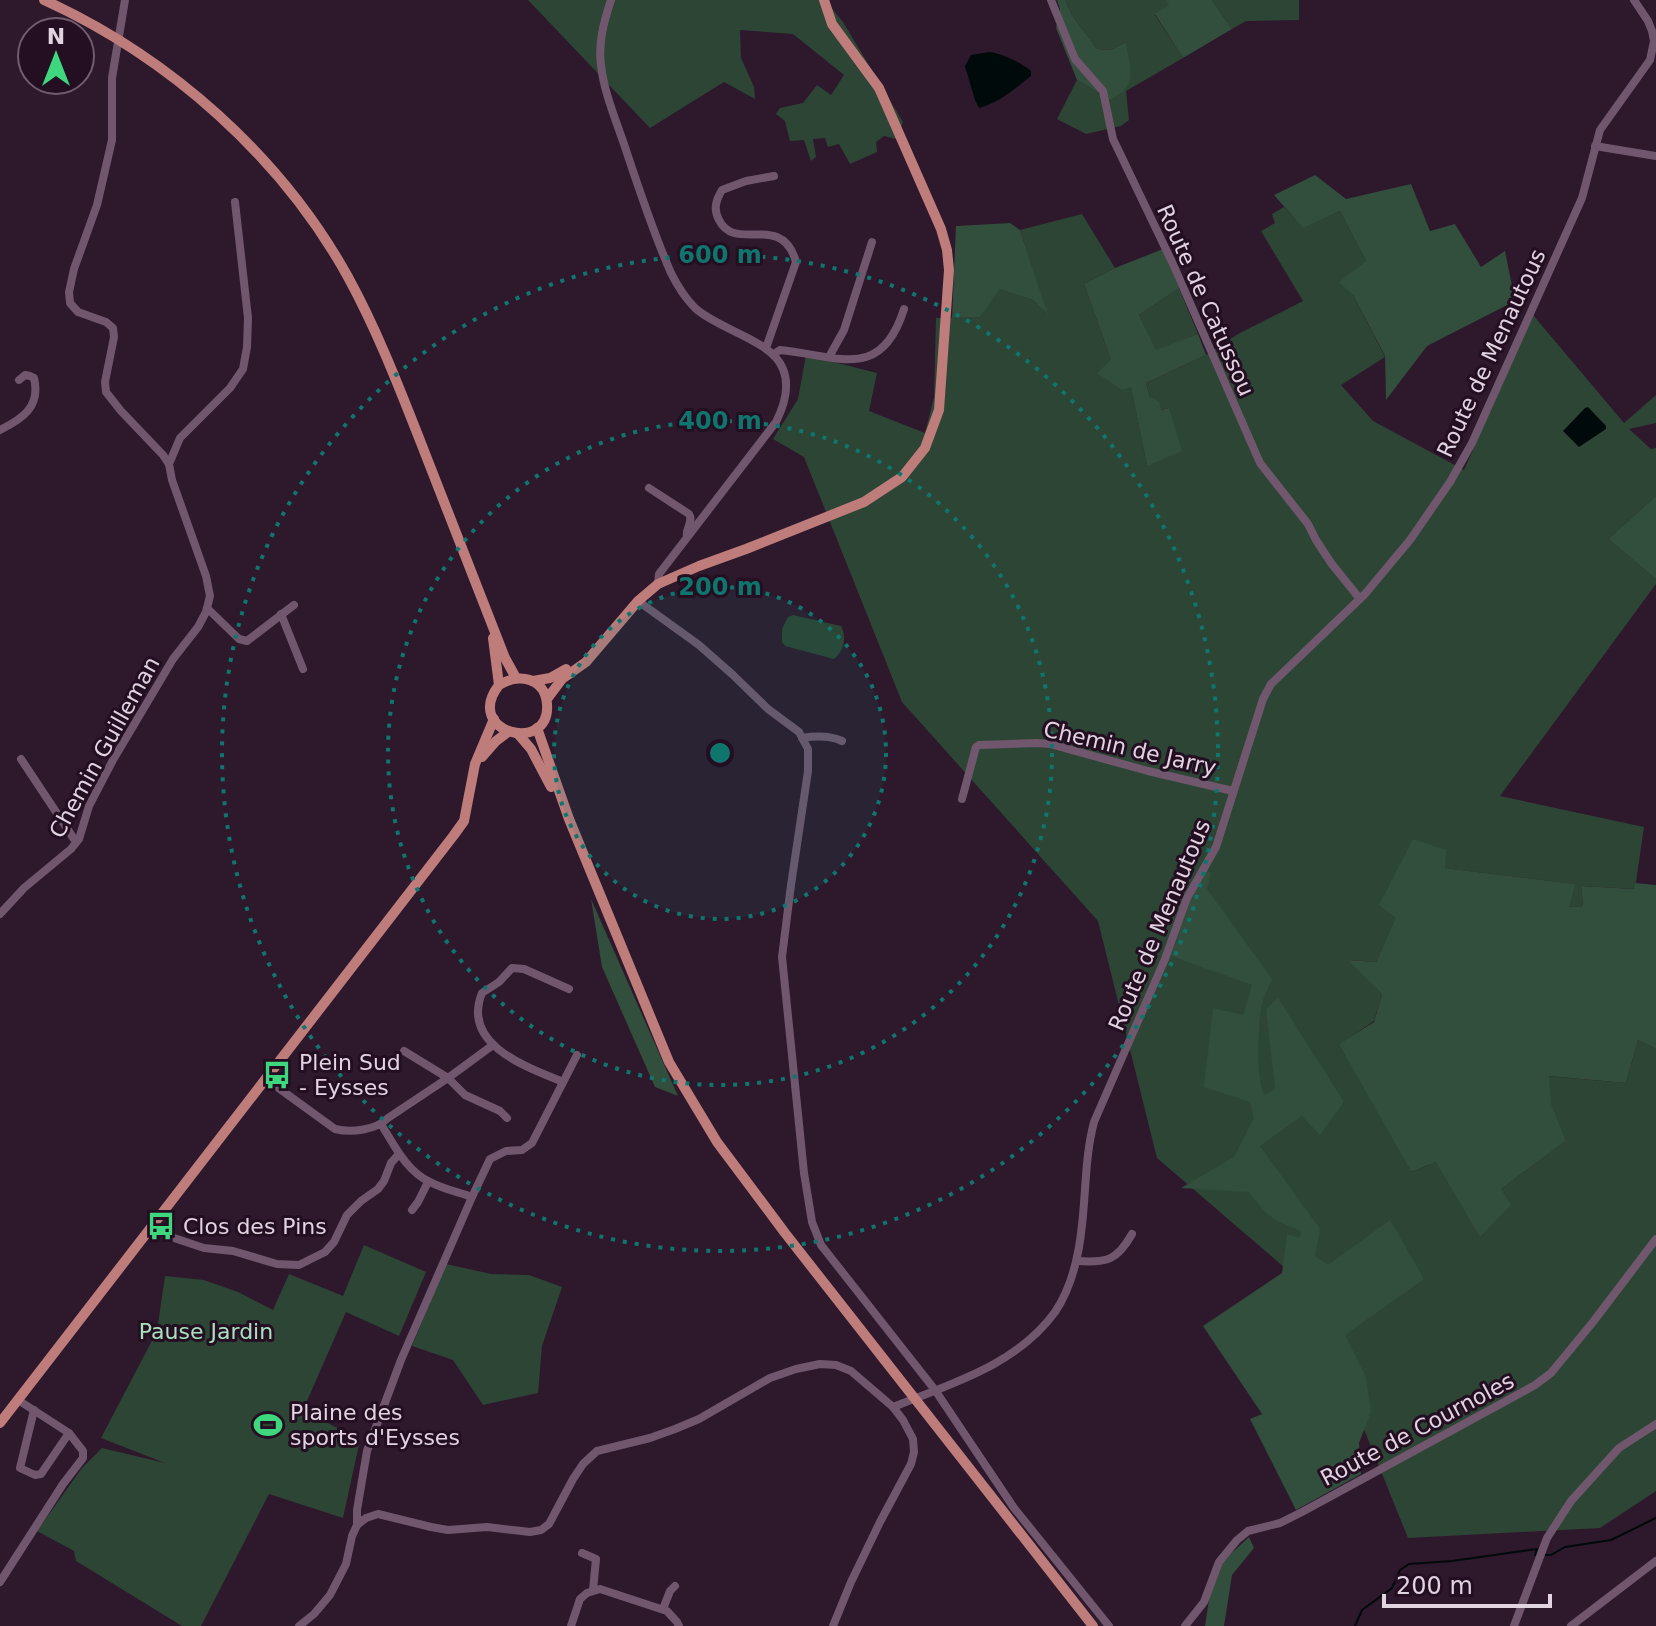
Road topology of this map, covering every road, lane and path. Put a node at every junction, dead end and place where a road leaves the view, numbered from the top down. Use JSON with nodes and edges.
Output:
{"nodes":[{"id":1,"x":44,"y":0,"type":"edge"},
{"id":2,"x":125,"y":0,"type":"edge"},
{"id":3,"x":611,"y":0,"type":"edge"},
{"id":4,"x":824,"y":0,"type":"edge"},
{"id":5,"x":1051,"y":0,"type":"edge"},
{"id":6,"x":1634,"y":0,"type":"edge"},
{"id":7,"x":1595,"y":146,"type":"junction"},
{"id":8,"x":1656,"y":156,"type":"edge"},
{"id":9,"x":774,"y":176,"type":"dead end"},
{"id":10,"x":235,"y":202,"type":"dead end"},
{"id":11,"x":872,"y":242,"type":"dead end"},
{"id":12,"x":904,"y":309,"type":"dead end"},
{"id":13,"x":770,"y":351,"type":"junction"},
{"id":14,"x":829,"y":357,"type":"junction"},
{"id":15,"x":19,"y":380,"type":"dead end"},
{"id":16,"x":0,"y":430,"type":"edge"},
{"id":17,"x":169,"y":464,"type":"junction"},
{"id":18,"x":649,"y":488,"type":"dead end"},
{"id":19,"x":687,"y":537,"type":"junction"},
{"id":20,"x":658,"y":584,"type":"junction"},
{"id":21,"x":1360,"y":599,"type":"junction"},
{"id":22,"x":638,"y":601,"type":"junction"},
{"id":23,"x":294,"y":605,"type":"dead end"},
{"id":24,"x":207,"y":608,"type":"junction"},
{"id":25,"x":281,"y":614,"type":"junction"},
{"id":26,"x":489,"y":617,"type":"junction"},
{"id":27,"x":601,"y":645,"type":"junction"},
{"id":28,"x":303,"y":669,"type":"dead end"},
{"id":29,"x":516,"y":678,"type":"junction"},
{"id":30,"x":532,"y":681,"type":"junction"},
{"id":31,"x":499,"y":685,"type":"junction"},
{"id":32,"x":547,"y":699,"type":"junction"},
{"id":33,"x":494,"y":719,"type":"junction"},
{"id":34,"x":537,"y":728,"type":"junction"},
{"id":35,"x":513,"y":734,"type":"junction"},
{"id":36,"x":802,"y":738,"type":"junction"},
{"id":37,"x":842,"y":741,"type":"dead end"},
{"id":38,"x":21,"y":759,"type":"dead end"},
{"id":39,"x":475,"y":764,"type":"junction"},
{"id":40,"x":1233,"y":791,"type":"junction"},
{"id":41,"x":962,"y":799,"type":"dead end"},
{"id":42,"x":569,"y":819,"type":"junction"},
{"id":43,"x":76,"y":842,"type":"junction"},
{"id":44,"x":0,"y":914,"type":"edge"},
{"id":45,"x":569,"y":989,"type":"dead end"},
{"id":46,"x":493,"y":1045,"type":"junction"},
{"id":47,"x":404,"y":1051,"type":"dead end"},
{"id":48,"x":577,"y":1055,"type":"dead end"},
{"id":49,"x":433,"y":1070,"type":"junction"},
{"id":50,"x":448,"y":1078,"type":"junction"},
{"id":51,"x":266,"y":1079,"type":"junction"},
{"id":52,"x":563,"y":1082,"type":"junction"},
{"id":53,"x":435,"y":1087,"type":"junction"},
{"id":54,"x":507,"y":1118,"type":"dead end"},
{"id":55,"x":381,"y":1124,"type":"junction"},
{"id":56,"x":399,"y":1154,"type":"junction"},
{"id":57,"x":428,"y":1182,"type":"junction"},
{"id":58,"x":472,"y":1197,"type":"junction"},
{"id":59,"x":412,"y":1210,"type":"dead end"},
{"id":60,"x":150,"y":1230,"type":"junction"},
{"id":61,"x":1132,"y":1234,"type":"dead end"},
{"id":62,"x":1656,"y":1239,"type":"edge"},
{"id":63,"x":1077,"y":1261,"type":"junction"},
{"id":64,"x":935,"y":1390,"type":"junction"},
{"id":65,"x":18,"y":1400,"type":"junction"},
{"id":66,"x":893,"y":1407,"type":"junction"},
{"id":67,"x":34,"y":1410,"type":"junction"},
{"id":68,"x":0,"y":1423,"type":"edge"},
{"id":69,"x":1656,"y":1424,"type":"edge"},
{"id":70,"x":69,"y":1433,"type":"junction"},
{"id":71,"x":357,"y":1525,"type":"junction"},
{"id":72,"x":582,"y":1553,"type":"dead end"},
{"id":73,"x":1656,"y":1561,"type":"edge"},
{"id":74,"x":0,"y":1582,"type":"edge"},
{"id":75,"x":675,"y":1586,"type":"dead end"},
{"id":76,"x":593,"y":1590,"type":"junction"},
{"id":77,"x":663,"y":1609,"type":"junction"},
{"id":78,"x":299,"y":1626,"type":"edge"},
{"id":79,"x":571,"y":1626,"type":"edge"},
{"id":80,"x":679,"y":1626,"type":"edge"},
{"id":81,"x":833,"y":1626,"type":"edge"},
{"id":82,"x":1093,"y":1626,"type":"edge"},
{"id":83,"x":1109,"y":1626,"type":"edge"},
{"id":84,"x":1185,"y":1626,"type":"edge"},
{"id":85,"x":1514,"y":1626,"type":"edge"},
{"id":86,"x":1571,"y":1626,"type":"edge"}],
"edges":[{"from":1,"to":26,"type":"main road"},
{"from":2,"to":17,"type":"street"},
{"from":3,"to":13,"type":"street"},
{"from":4,"to":20,"type":"main road"},
{"from":5,"to":21,"type":"street","name":"Route de Catussou"},
{"from":6,"to":7,"type":"street","name":"Route de Menautous"},
{"from":7,"to":8,"type":"street"},
{"from":7,"to":21,"type":"street","name":"Route de Menautous"},
{"from":9,"to":13,"type":"street"},
{"from":10,"to":17,"type":"street"},
{"from":11,"to":14,"type":"street"},
{"from":12,"to":14,"type":"street"},
{"from":13,"to":14,"type":"street"},
{"from":13,"to":19,"type":"street"},
{"from":15,"to":16,"type":"street"},
{"from":17,"to":24,"type":"street"},
{"from":18,"to":19,"type":"street"},
{"from":19,"to":20,"type":"street"},
{"from":20,"to":22,"type":"main road"},
{"from":21,"to":40,"type":"street","name":"Route de Menautous"},
{"from":22,"to":27,"type":"main road"},
{"from":22,"to":36,"type":"street"},
{"from":23,"to":25,"type":"street"},
{"from":24,"to":25,"type":"street"},
{"from":24,"to":43,"type":"street","name":"Chemin Guilleman"},
{"from":25,"to":28,"type":"street"},
{"from":26,"to":29,"type":"main road"},
{"from":26,"to":31,"type":"main road"},
{"from":27,"to":30,"type":"main road"},
{"from":27,"to":32,"type":"main road"},
{"from":29,"to":30,"type":"main road"},
{"from":29,"to":31,"type":"main road"},
{"from":30,"to":32,"type":"main road"},
{"from":31,"to":33,"type":"main road"},
{"from":32,"to":34,"type":"main road"},
{"from":33,"to":35,"type":"main road"},
{"from":33,"to":39,"type":"main road"},
{"from":34,"to":35,"type":"main road"},
{"from":34,"to":42,"type":"main road"},
{"from":35,"to":39,"type":"main road"},
{"from":35,"to":42,"type":"main road"},
{"from":36,"to":37,"type":"street"},
{"from":36,"to":64,"type":"street"},
{"from":38,"to":43,"type":"street"},
{"from":39,"to":51,"type":"main road"},
{"from":40,"to":41,"type":"street","name":"Chemin de Jarry"},
{"from":40,"to":63,"type":"street","name":"Route de Menautous"},
{"from":42,"to":82,"type":"main road"},
{"from":43,"to":44,"type":"street","name":"Chemin Guilleman"},
{"from":45,"to":46,"type":"street"},
{"from":46,"to":50,"type":"street"},
{"from":46,"to":52,"type":"street"},
{"from":47,"to":49,"type":"street"},
{"from":48,"to":52,"type":"street"},
{"from":49,"to":50,"type":"street"},
{"from":49,"to":53,"type":"street"},
{"from":50,"to":53,"type":"street"},
{"from":50,"to":54,"type":"street"},
{"from":51,"to":55,"type":"street"},
{"from":51,"to":60,"type":"main road"},
{"from":52,"to":58,"type":"street"},
{"from":53,"to":55,"type":"street"},
{"from":55,"to":56,"type":"street"},
{"from":56,"to":57,"type":"street"},
{"from":56,"to":60,"type":"street"},
{"from":57,"to":58,"type":"street"},
{"from":57,"to":59,"type":"street"},
{"from":58,"to":71,"type":"street"},
{"from":60,"to":65,"type":"main road"},
{"from":61,"to":63,"type":"street"},
{"from":62,"to":84,"type":"street","name":"Route de Cournoles"},
{"from":63,"to":64,"type":"street","name":"Route de Menautous"},
{"from":64,"to":66,"type":"street","name":"Route de Menautous"},
{"from":64,"to":83,"type":"street"},
{"from":65,"to":67,"type":"street"},
{"from":65,"to":68,"type":"main road"},
{"from":66,"to":71,"type":"street"},
{"from":66,"to":81,"type":"street"},
{"from":67,"to":70,"type":"street"},
{"from":67,"to":70,"type":"street"},
{"from":69,"to":85,"type":"street"},
{"from":70,"to":74,"type":"street"},
{"from":71,"to":78,"type":"street"},
{"from":72,"to":76,"type":"street"},
{"from":73,"to":86,"type":"street"},
{"from":75,"to":77,"type":"street"},
{"from":76,"to":77,"type":"street"},
{"from":76,"to":79,"type":"street"},
{"from":77,"to":80,"type":"street"}]}
